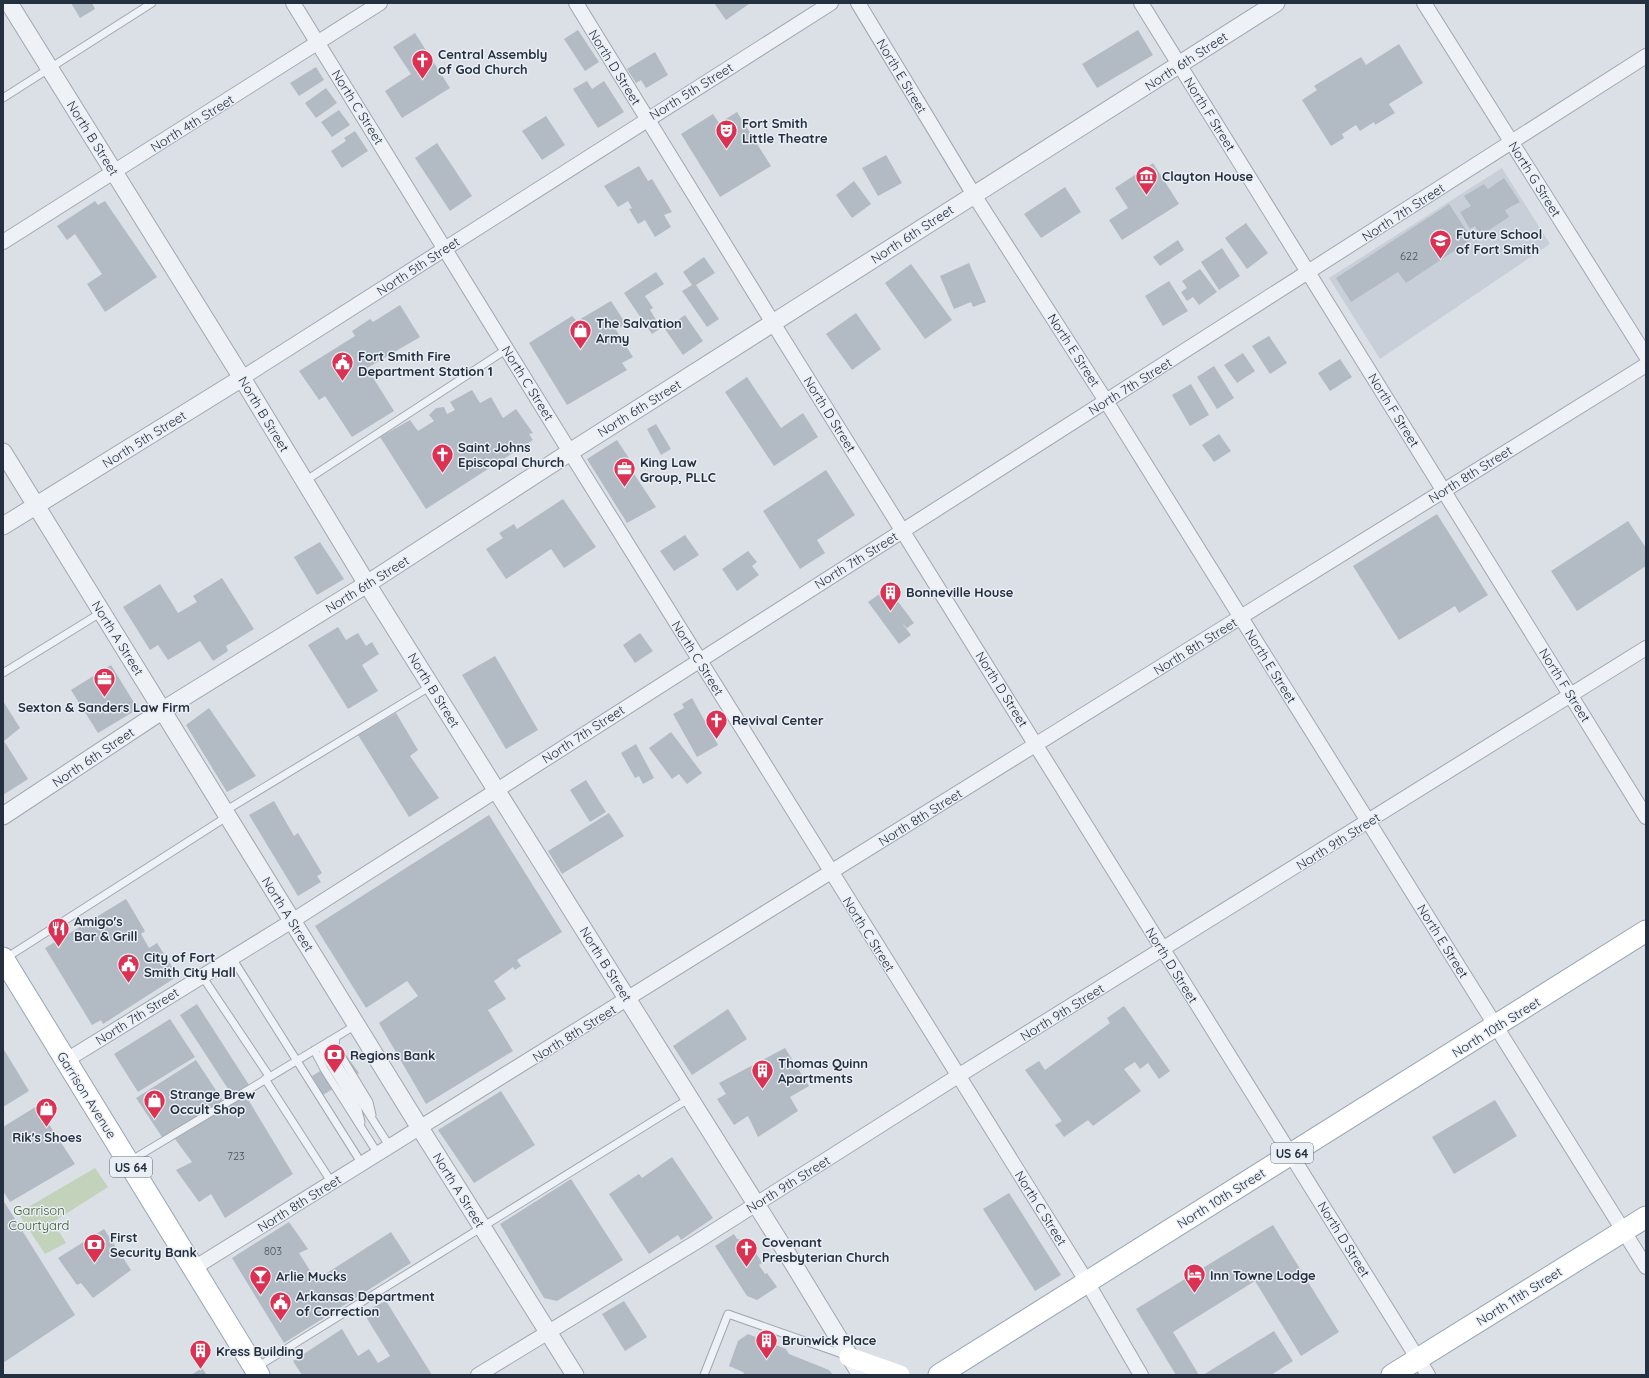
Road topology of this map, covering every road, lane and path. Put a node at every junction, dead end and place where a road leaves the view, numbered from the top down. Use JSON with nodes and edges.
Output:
{"nodes":[{"id":1,"x":9,"y":3,"type":"edge"},
{"id":2,"x":152,"y":3,"type":"edge"},
{"id":3,"x":293,"y":3,"type":"edge"},
{"id":4,"x":380,"y":3,"type":"edge"},
{"id":5,"x":576,"y":3,"type":"edge"},
{"id":6,"x":831,"y":3,"type":"edge"},
{"id":7,"x":858,"y":3,"type":"edge"},
{"id":8,"x":1141,"y":3,"type":"edge"},
{"id":9,"x":1276,"y":3,"type":"edge"},
{"id":10,"x":1424,"y":3,"type":"edge"},
{"id":11,"x":318,"y":43,"type":"junction"},
{"id":12,"x":1646,"y":56,"type":"edge"},
{"id":13,"x":1180,"y":65,"type":"junction"},
{"id":14,"x":50,"y":69,"type":"junction"},
{"id":15,"x":3,"y":98,"type":"edge"},
{"id":16,"x":647,"y":119,"type":"junction"},
{"id":17,"x":1512,"y":142,"type":"junction"},
{"id":18,"x":114,"y":172,"type":"junction"},
{"id":19,"x":974,"y":195,"type":"junction"},
{"id":20,"x":3,"y":242,"type":"edge"},
{"id":21,"x":445,"y":248,"type":"junction"},
{"id":22,"x":1309,"y":272,"type":"junction"},
{"id":23,"x":773,"y":323,"type":"junction"},
{"id":24,"x":507,"y":349,"type":"junction"},
{"id":25,"x":1646,"y":356,"type":"edge"},
{"id":26,"x":1646,"y":365,"type":"edge"},
{"id":27,"x":242,"y":378,"type":"junction"},
{"id":28,"x":1106,"y":401,"type":"junction"},
{"id":29,"x":3,"y":452,"type":"edge"},
{"id":30,"x":570,"y":452,"type":"junction"},
{"id":31,"x":304,"y":481,"type":"junction"},
{"id":32,"x":1444,"y":491,"type":"junction"},
{"id":33,"x":36,"y":505,"type":"junction"},
{"id":34,"x":3,"y":526,"type":"edge"},
{"id":35,"x":903,"y":530,"type":"junction"},
{"id":36,"x":367,"y":584,"type":"junction"},
{"id":37,"x":102,"y":612,"type":"junction"},
{"id":38,"x":1241,"y":617,"type":"junction"},
{"id":39,"x":1646,"y":648,"type":"edge"},
{"id":40,"x":699,"y":660,"type":"junction"},
{"id":41,"x":3,"y":673,"type":"edge"},
{"id":42,"x":431,"y":686,"type":"junction"},
{"id":43,"x":1571,"y":695,"type":"junction"},
{"id":44,"x":163,"y":710,"type":"junction"},
{"id":45,"x":1036,"y":745,"type":"junction"},
{"id":46,"x":496,"y":789,"type":"junction"},
{"id":47,"x":226,"y":814,"type":"junction"},
{"id":48,"x":3,"y":816,"type":"edge"},
{"id":49,"x":1646,"y":817,"type":"edge"},
{"id":50,"x":1369,"y":822,"type":"junction"},
{"id":51,"x":831,"y":872,"type":"junction"},
{"id":52,"x":292,"y":921,"type":"junction"},
{"id":53,"x":1646,"y":931,"type":"edge"},
{"id":54,"x":1163,"y":950,"type":"junction"},
{"id":55,"x":232,"y":958,"type":"junction"},
{"id":56,"x":3,"y":959,"type":"edge"},
{"id":57,"x":202,"y":976,"type":"junction"},
{"id":58,"x":628,"y":999,"type":"junction"},
{"id":59,"x":356,"y":1025,"type":"junction"},
{"id":60,"x":1496,"y":1027,"type":"junction"},
{"id":61,"x":336,"y":1037,"type":"junction"},
{"id":62,"x":326,"y":1043,"type":"junction"},
{"id":63,"x":314,"y":1050,"type":"junction"},
{"id":64,"x":297,"y":1060,"type":"junction"},
{"id":65,"x":65,"y":1061,"type":"junction"},
{"id":66,"x":958,"y":1076,"type":"junction"},
{"id":67,"x":267,"y":1077,"type":"junction"},
{"id":68,"x":690,"y":1098,"type":"junction"},
{"id":69,"x":372,"y":1119,"type":"junction"},
{"id":70,"x":362,"y":1128,"type":"junction"},
{"id":71,"x":420,"y":1128,"type":"junction"},
{"id":72,"x":384,"y":1150,"type":"junction"},
{"id":73,"x":1291,"y":1154,"type":"junction"},
{"id":74,"x":128,"y":1162,"type":"junction"},
{"id":75,"x":362,"y":1164,"type":"junction"},
{"id":76,"x":332,"y":1183,"type":"junction"},
{"id":77,"x":756,"y":1204,"type":"junction"},
{"id":78,"x":1646,"y":1217,"type":"edge"},
{"id":79,"x":482,"y":1226,"type":"junction"},
{"id":80,"x":1624,"y":1231,"type":"junction"},
{"id":81,"x":1646,"y":1267,"type":"edge"},
{"id":82,"x":194,"y":1268,"type":"junction"},
{"id":83,"x":1087,"y":1282,"type":"junction"},
{"id":84,"x":549,"y":1332,"type":"junction"},
{"id":85,"x":849,"y":1357,"type":"junction"},
{"id":86,"x":1423,"y":1367,"type":"edge"},
{"id":87,"x":257,"y":1371,"type":"edge"},
{"id":88,"x":478,"y":1375,"type":"edge"},
{"id":89,"x":575,"y":1375,"type":"edge"},
{"id":90,"x":704,"y":1375,"type":"edge"},
{"id":91,"x":861,"y":1375,"type":"edge"},
{"id":92,"x":900,"y":1375,"type":"edge"},
{"id":93,"x":938,"y":1375,"type":"edge"},
{"id":94,"x":1141,"y":1375,"type":"edge"},
{"id":95,"x":1392,"y":1375,"type":"edge"}],
"edges":[{"from":1,"to":14,"type":"street","name":"North B Street"},
{"from":2,"to":14,"type":"lane"},
{"from":3,"to":11,"type":"street","name":"North C Street"},
{"from":4,"to":11,"type":"street","name":"North 4th Street"},
{"from":5,"to":16,"type":"street","name":"North D Street"},
{"from":6,"to":16,"type":"street","name":"North 5th Street"},
{"from":7,"to":19,"type":"street","name":"North E Street"},
{"from":8,"to":13,"type":"street","name":"North F Street"},
{"from":9,"to":13,"type":"street","name":"North 6th Street"},
{"from":10,"to":17,"type":"street","name":"North G Street"},
{"from":11,"to":18,"type":"street","name":"North 4th Street"},
{"from":11,"to":21,"type":"street","name":"North C Street"},
{"from":12,"to":17,"type":"street","name":"North 7th Street"},
{"from":13,"to":19,"type":"street","name":"North 6th Street"},
{"from":13,"to":22,"type":"street","name":"North F Street"},
{"from":14,"to":15,"type":"lane"},
{"from":14,"to":18,"type":"street","name":"North B Street"},
{"from":16,"to":21,"type":"street","name":"North 5th Street"},
{"from":16,"to":23,"type":"street","name":"North D Street"},
{"from":17,"to":22,"type":"street","name":"North 7th Street"},
{"from":17,"to":25,"type":"street","name":"North G Street"},
{"from":18,"to":20,"type":"street","name":"North 4th Street"},
{"from":18,"to":27,"type":"street","name":"North B Street"},
{"from":19,"to":23,"type":"street","name":"North 6th Street"},
{"from":19,"to":28,"type":"street","name":"North E Street"},
{"from":21,"to":24,"type":"street","name":"North C Street"},
{"from":21,"to":27,"type":"street","name":"North 5th Street"},
{"from":22,"to":28,"type":"street","name":"North 7th Street"},
{"from":22,"to":32,"type":"street","name":"North F Street"},
{"from":23,"to":30,"type":"street","name":"North 6th Street"},
{"from":23,"to":35,"type":"street","name":"North D Street"},
{"from":24,"to":30,"type":"street","name":"North C Street"},
{"from":24,"to":31,"type":"lane"},
{"from":26,"to":32,"type":"street","name":"North 8th Street"},
{"from":27,"to":31,"type":"street","name":"North B Street"},
{"from":27,"to":33,"type":"street","name":"North 5th Street"},
{"from":28,"to":35,"type":"street","name":"North 7th Street"},
{"from":28,"to":38,"type":"street","name":"North E Street"},
{"from":29,"to":33,"type":"street","name":"North A Street"},
{"from":30,"to":36,"type":"street","name":"North 6th Street"},
{"from":30,"to":40,"type":"street","name":"North C Street"},
{"from":31,"to":36,"type":"street","name":"North B Street"},
{"from":32,"to":38,"type":"street","name":"North 8th Street"},
{"from":32,"to":43,"type":"street","name":"North F Street"},
{"from":33,"to":34,"type":"street","name":"North 5th Street"},
{"from":33,"to":37,"type":"street","name":"North A Street"},
{"from":35,"to":40,"type":"street","name":"North 7th Street"},
{"from":35,"to":45,"type":"street","name":"North D Street"},
{"from":36,"to":42,"type":"street","name":"North B Street"},
{"from":36,"to":44,"type":"street","name":"North 6th Street"},
{"from":37,"to":41,"type":"lane"},
{"from":37,"to":44,"type":"street","name":"North A Street"},
{"from":38,"to":45,"type":"street","name":"North 8th Street"},
{"from":38,"to":50,"type":"street","name":"North E Street"},
{"from":39,"to":43,"type":"street","name":"North 9th Street"},
{"from":40,"to":46,"type":"street","name":"North 7th Street"},
{"from":40,"to":51,"type":"street","name":"North C Street"},
{"from":42,"to":46,"type":"street","name":"North B Street"},
{"from":42,"to":47,"type":"lane"},
{"from":43,"to":49,"type":"street","name":"North F Street"},
{"from":43,"to":50,"type":"street","name":"North 9th Street"},
{"from":44,"to":47,"type":"street","name":"North A Street"},
{"from":44,"to":48,"type":"street","name":"North 6th Street"},
{"from":45,"to":51,"type":"street","name":"North 8th Street"},
{"from":45,"to":54,"type":"street","name":"North D Street"},
{"from":46,"to":52,"type":"street","name":"North 7th Street"},
{"from":46,"to":58,"type":"street","name":"North B Street"},
{"from":47,"to":52,"type":"street","name":"North A Street"},
{"from":47,"to":56,"type":"lane"},
{"from":50,"to":54,"type":"street","name":"North 9th Street"},
{"from":50,"to":60,"type":"street","name":"North E Street"},
{"from":51,"to":58,"type":"street","name":"North 8th Street"},
{"from":51,"to":66,"type":"street","name":"North C Street"},
{"from":52,"to":55,"type":"street","name":"North 7th Street"},
{"from":52,"to":59,"type":"street","name":"North A Street"},
{"from":53,"to":60,"type":"main road","name":"North 10th Street","number":"US 64"},
{"from":54,"to":66,"type":"street","name":"North 9th Street"},
{"from":54,"to":73,"type":"street","name":"North D Street"},
{"from":55,"to":57,"type":"street","name":"North 7th Street"},
{"from":55,"to":64,"type":"lane"},
{"from":56,"to":65,"type":"main road","name":"Garrison Avenue","number":"US 64"},
{"from":57,"to":65,"type":"street","name":"North 7th Street"},
{"from":57,"to":67,"type":"lane"},
{"from":58,"to":68,"type":"street","name":"North B Street"},
{"from":58,"to":71,"type":"street","name":"North 8th Street"},
{"from":59,"to":61,"type":"lane"},
{"from":59,"to":71,"type":"street","name":"North A Street"},
{"from":60,"to":73,"type":"main road","name":"North 10th Street","number":"US 64"},
{"from":60,"to":80,"type":"street","name":"North E Street"},
{"from":61,"to":62,"type":"lane"},
{"from":61,"to":69,"type":"lane"},
{"from":62,"to":63,"type":"lane"},
{"from":62,"to":69,"type":"lane"},
{"from":62,"to":70,"type":"lane"},
{"from":63,"to":64,"type":"lane"},
{"from":63,"to":70,"type":"lane"},
{"from":64,"to":67,"type":"lane"},
{"from":64,"to":75,"type":"lane"},
{"from":65,"to":74,"type":"main road","name":"Garrison Avenue","number":"US 64"},
{"from":66,"to":77,"type":"street","name":"North 9th Street"},
{"from":66,"to":83,"type":"street","name":"North C Street"},
{"from":67,"to":74,"type":"lane"},
{"from":67,"to":76,"type":"lane"},
{"from":68,"to":77,"type":"street","name":"North B Street"},
{"from":68,"to":79,"type":"lane"},
{"from":69,"to":72,"type":"lane"},
{"from":70,"to":72,"type":"lane"},
{"from":71,"to":72,"type":"street","name":"North 8th Street"},
{"from":71,"to":79,"type":"street","name":"North A Street"},
{"from":72,"to":75,"type":"street","name":"North 8th Street"},
{"from":73,"to":83,"type":"main road","name":"North 10th Street","number":"US 64"},
{"from":73,"to":86,"type":"street","name":"North D Street"},
{"from":74,"to":82,"type":"main road","name":"Garrison Avenue","number":"US 64"},
{"from":75,"to":76,"type":"street","name":"North 8th Street"},
{"from":76,"to":82,"type":"street","name":"North 8th Street"},
{"from":77,"to":84,"type":"street","name":"North 9th Street"},
{"from":77,"to":85,"type":"street","name":"North B Street"},
{"from":78,"to":80,"type":"main road","name":"North 11th Street"},
{"from":79,"to":84,"type":"street","name":"North A Street"},
{"from":79,"to":87,"type":"lane"},
{"from":80,"to":81,"type":"street","name":"North E Street"},
{"from":80,"to":86,"type":"main road","name":"North 11th Street"},
{"from":82,"to":87,"type":"main road","name":"Garrison Avenue","number":"US 64"},
{"from":83,"to":93,"type":"main road","name":"North 10th Street","number":"US 64"},
{"from":83,"to":94,"type":"street","name":"North C Street"},
{"from":84,"to":88,"type":"street","name":"North 9th Street"},
{"from":84,"to":89,"type":"street","name":"North A Street"},
{"from":85,"to":90,"type":"lane"},
{"from":85,"to":91,"type":"street","name":"North B Street"},
{"from":85,"to":92,"type":"main road"},
{"from":86,"to":95,"type":"main road","name":"North 11th Street"}]}
